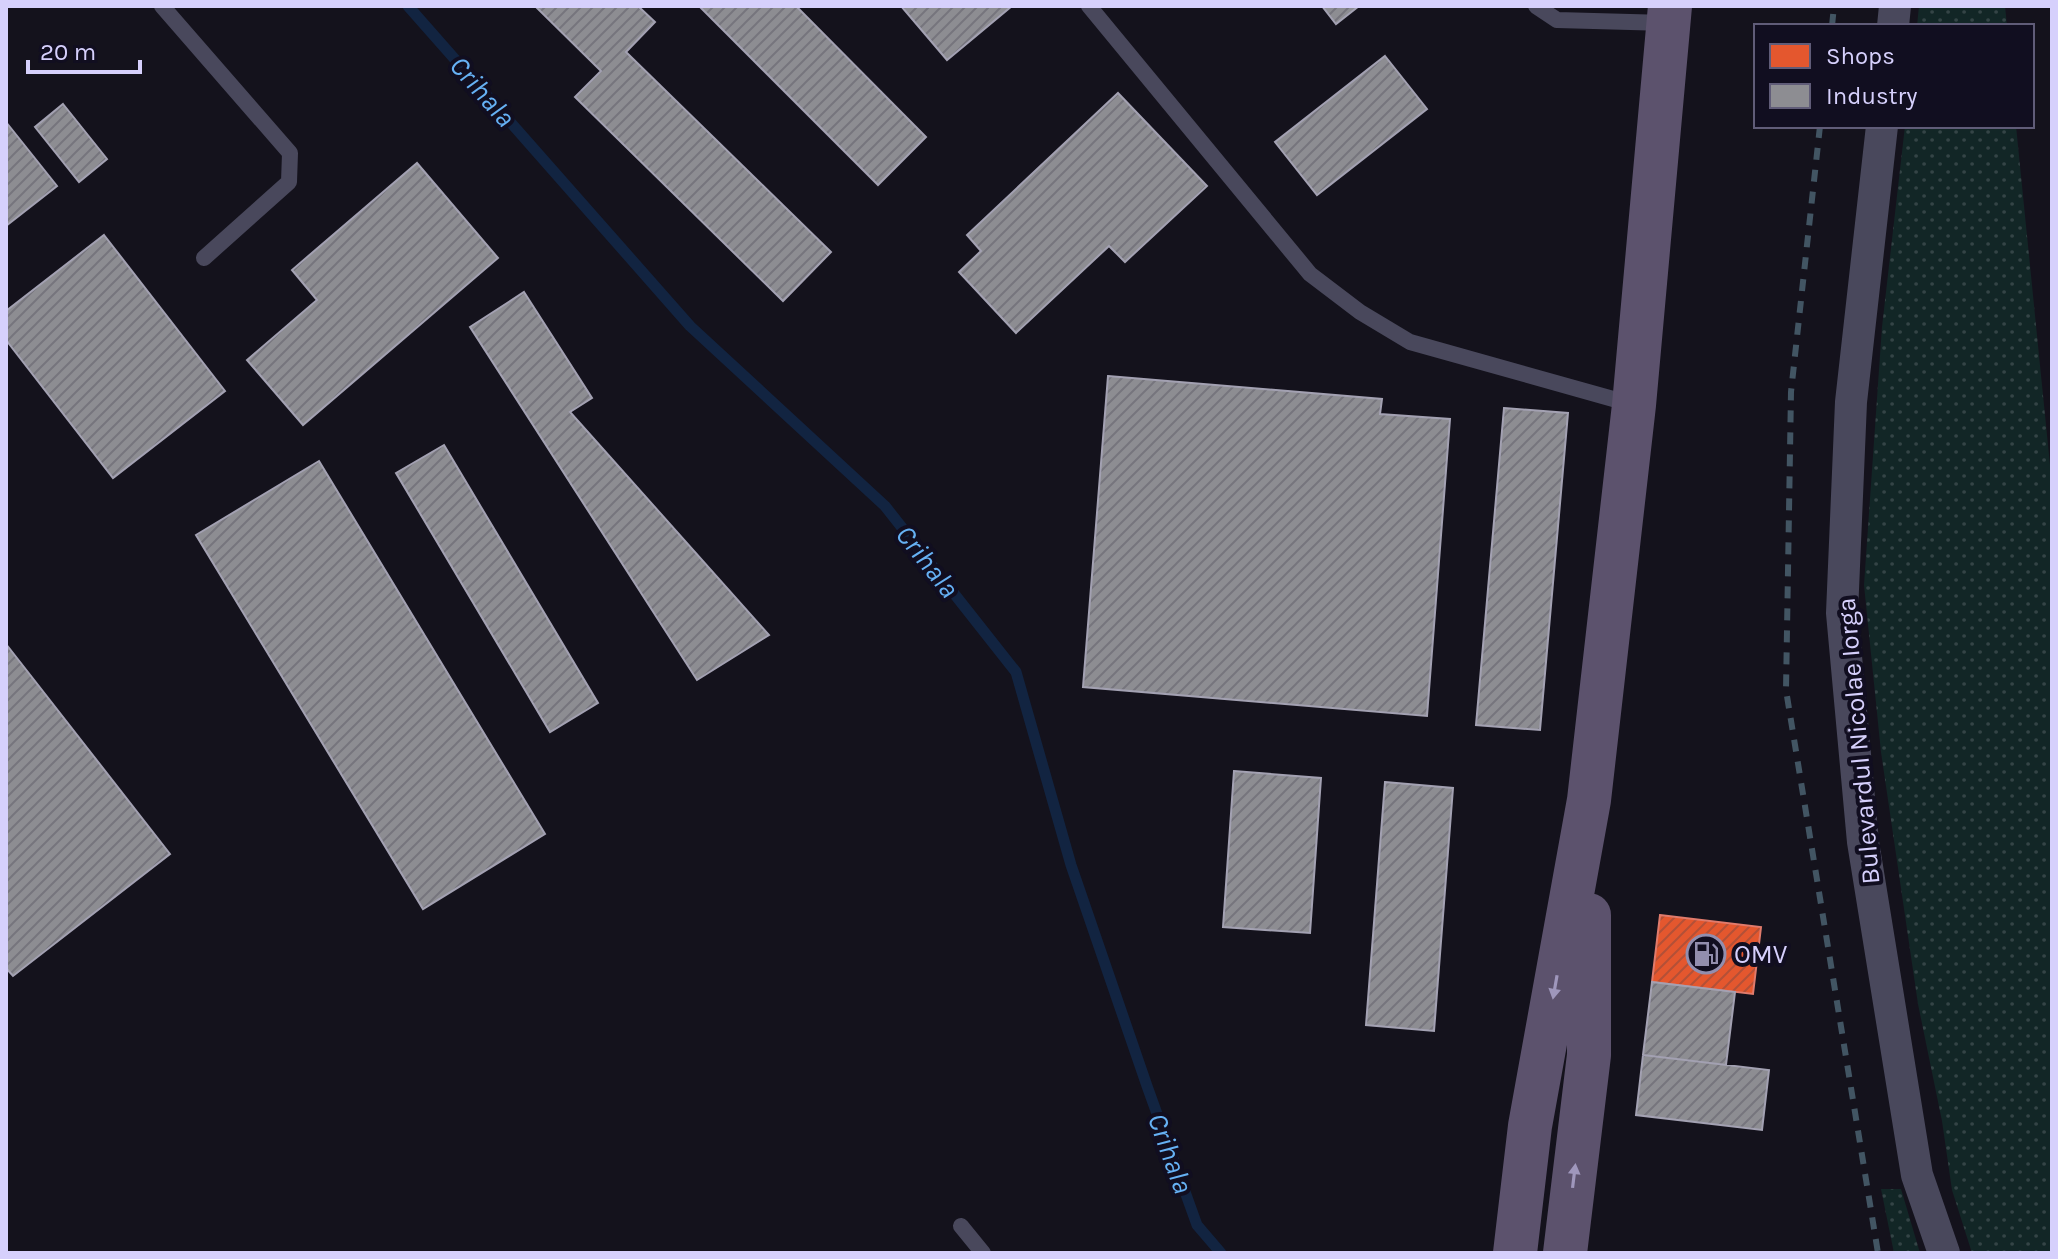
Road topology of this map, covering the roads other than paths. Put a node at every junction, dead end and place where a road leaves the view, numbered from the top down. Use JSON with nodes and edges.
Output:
{"nodes":[{"id":1,"x":162,"y":6,"type":"edge"},
{"id":2,"x":1089,"y":6,"type":"edge"},
{"id":3,"x":1536,"y":6,"type":"edge"},
{"id":4,"x":1669,"y":14,"type":"edge"},
{"id":5,"x":1882,"y":128,"type":"edge"},
{"id":6,"x":204,"y":258,"type":"dead end"},
{"id":7,"x":1634,"y":405,"type":"junction"},
{"id":8,"x":1589,"y":800,"type":"junction"},
{"id":9,"x":961,"y":1226,"type":"dead end"},
{"id":10,"x":983,"y":1253,"type":"edge"},
{"id":11,"x":1515,"y":1253,"type":"edge"},
{"id":12,"x":1565,"y":1253,"type":"edge"},
{"id":13,"x":1944,"y":1253,"type":"edge"}],
"edges":[{"from":1,"to":6,"type":"lane"},
{"from":2,"to":7,"type":"lane"},
{"from":3,"to":4,"type":"lane"},
{"from":4,"to":7,"type":"main road"},
{"from":5,"to":13,"type":"street","name":"Bulevardul Nicolae Iorga"},
{"from":7,"to":8,"type":"main road"},
{"from":8,"to":11,"type":"main road","one_way":true},
{"from":12,"to":8,"type":"main road","one_way":true},
{"from":9,"to":10,"type":"lane"}]}
